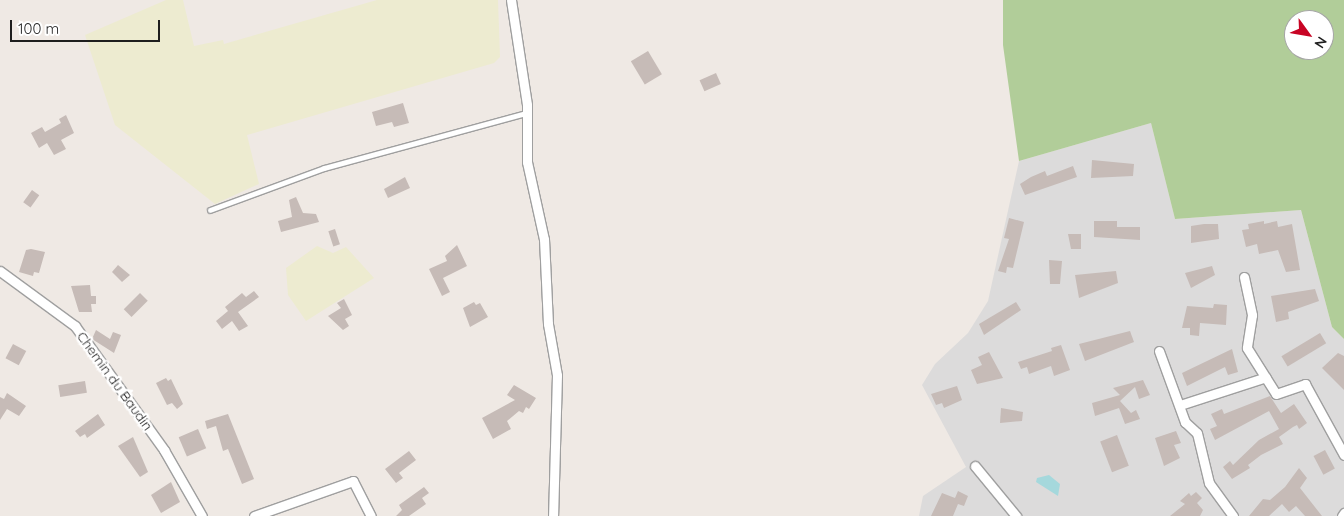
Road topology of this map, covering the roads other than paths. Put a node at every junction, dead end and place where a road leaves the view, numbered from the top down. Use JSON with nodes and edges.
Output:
{"nodes":[{"id":1,"x":511,"y":0,"type":"edge"},
{"id":2,"x":527,"y":113,"type":"junction"},
{"id":3,"x":210,"y":210,"type":"dead end"},
{"id":4,"x":0,"y":271,"type":"edge"},
{"id":5,"x":1244,"y":277,"type":"dead end"},
{"id":6,"x":1159,"y":351,"type":"dead end"},
{"id":7,"x":1266,"y":377,"type":"junction"},
{"id":8,"x":1180,"y":405,"type":"junction"},
{"id":9,"x":1344,"y":455,"type":"edge"},
{"id":10,"x":975,"y":466,"type":"dead end"},
{"id":11,"x":1344,"y":513,"type":"edge"},
{"id":12,"x":202,"y":516,"type":"edge"},
{"id":13,"x":254,"y":516,"type":"edge"},
{"id":14,"x":371,"y":516,"type":"edge"},
{"id":15,"x":553,"y":516,"type":"edge"},
{"id":16,"x":1016,"y":516,"type":"edge"},
{"id":17,"x":1233,"y":516,"type":"edge"},
{"id":18,"x":1342,"y":516,"type":"edge"}],
"edges":[{"from":1,"to":2,"type":"street"},
{"from":2,"to":3,"type":"lane"},
{"from":2,"to":15,"type":"street"},
{"from":4,"to":12,"type":"street","name":"Chemin du Baudin"},
{"from":5,"to":7,"type":"street"},
{"from":6,"to":8,"type":"street"},
{"from":7,"to":8,"type":"street"},
{"from":7,"to":9,"type":"street"},
{"from":8,"to":17,"type":"street"},
{"from":10,"to":16,"type":"street"},
{"from":11,"to":18,"type":"street"},
{"from":13,"to":14,"type":"street"}]}
